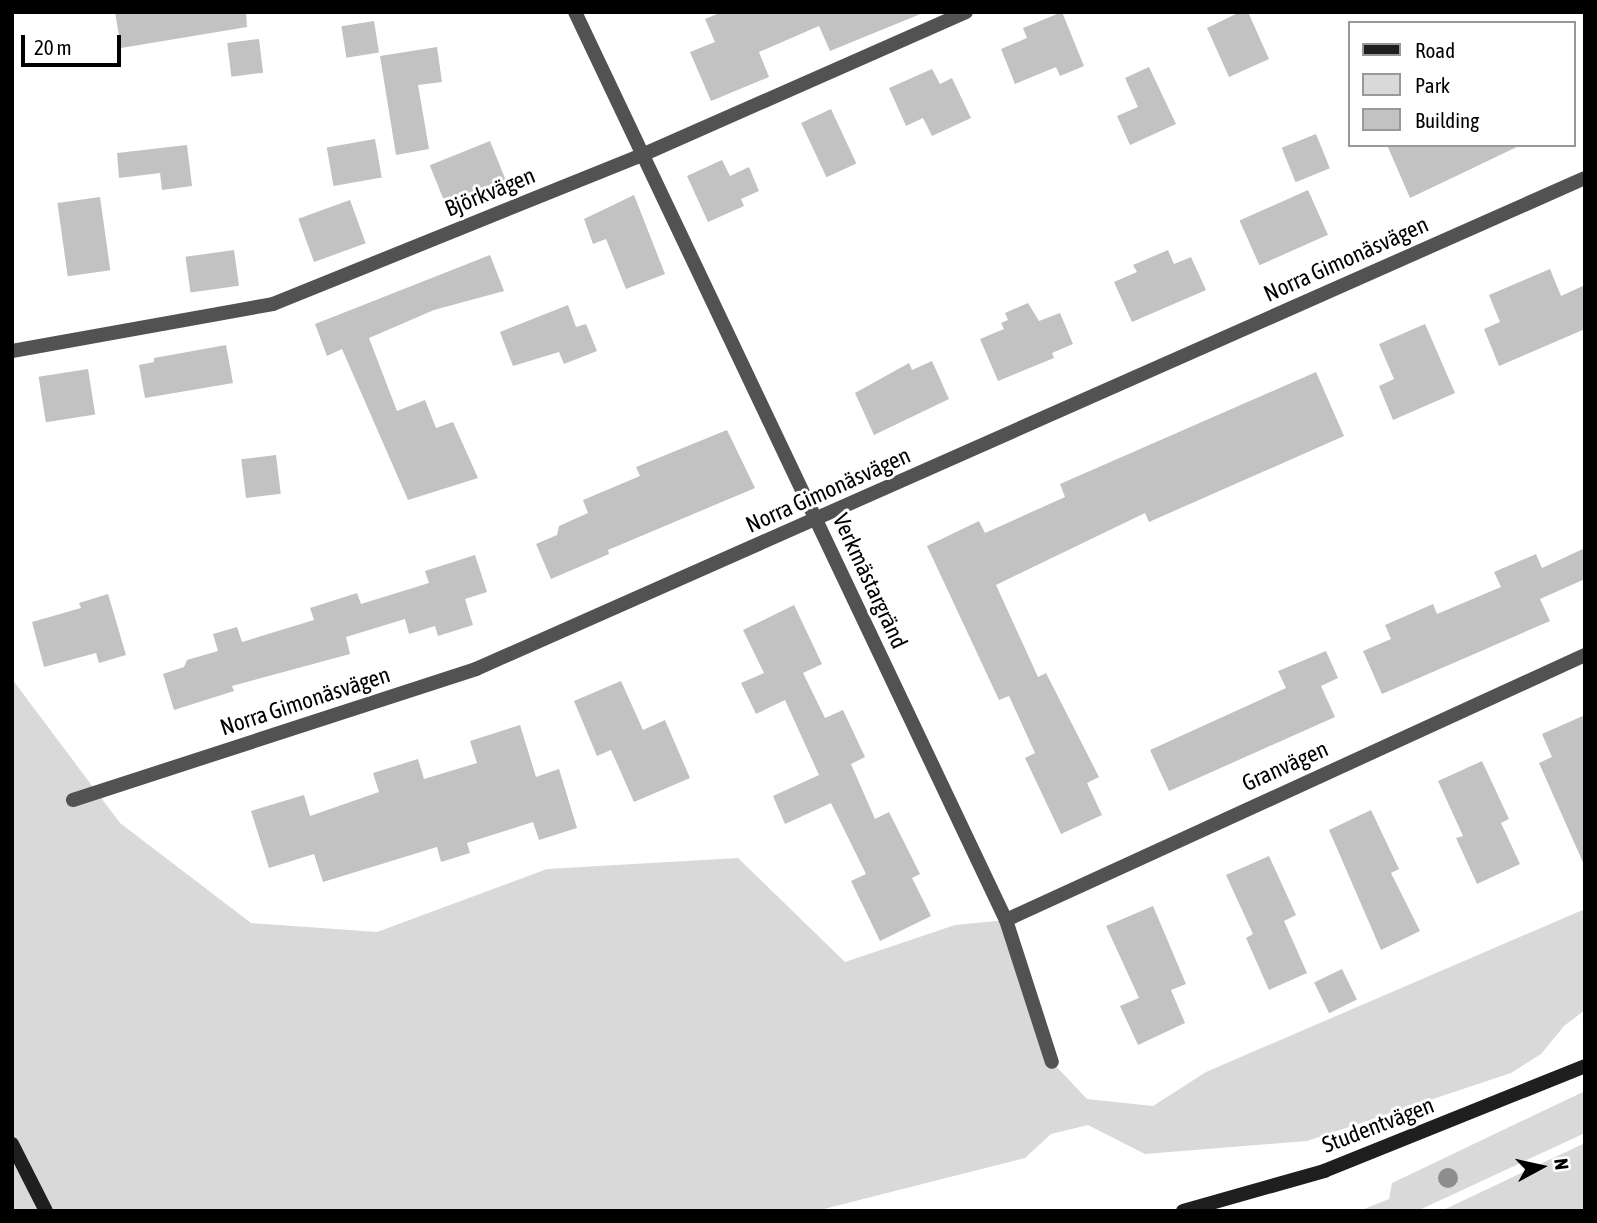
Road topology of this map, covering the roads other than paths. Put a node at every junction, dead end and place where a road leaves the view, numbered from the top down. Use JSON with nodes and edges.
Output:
{"nodes":[{"id":1,"x":575,"y":12,"type":"edge"},
{"id":2,"x":966,"y":12,"type":"edge"},
{"id":3,"x":642,"y":155,"type":"junction"},
{"id":4,"x":1585,"y":178,"type":"edge"},
{"id":5,"x":12,"y":351,"type":"edge"},
{"id":6,"x":816,"y":521,"type":"junction"},
{"id":7,"x":1585,"y":655,"type":"edge"},
{"id":8,"x":73,"y":800,"type":"dead end"},
{"id":9,"x":1006,"y":920,"type":"junction"},
{"id":10,"x":1052,"y":1062,"type":"dead end"},
{"id":11,"x":1585,"y":1066,"type":"edge"},
{"id":12,"x":12,"y":1144,"type":"edge"},
{"id":13,"x":46,"y":1211,"type":"edge"},
{"id":14,"x":1182,"y":1211,"type":"edge"}],
"edges":[{"from":1,"to":3,"type":"street","name":"Verkmästargränd"},
{"from":2,"to":3,"type":"street","name":"Björkvägen"},
{"from":3,"to":5,"type":"street","name":"Björkvägen"},
{"from":3,"to":6,"type":"street","name":"Verkmästargränd"},
{"from":4,"to":6,"type":"street","name":"Norra Gimonäsvägen"},
{"from":6,"to":8,"type":"street","name":"Norra Gimonäsvägen"},
{"from":6,"to":9,"type":"street","name":"Verkmästargränd"},
{"from":7,"to":9,"type":"street","name":"Granvägen"},
{"from":9,"to":10,"type":"street","name":"Verkmästargränd"},
{"from":11,"to":14,"type":"street","name":"Studentvägen"},
{"from":12,"to":13,"type":"street"}]}
